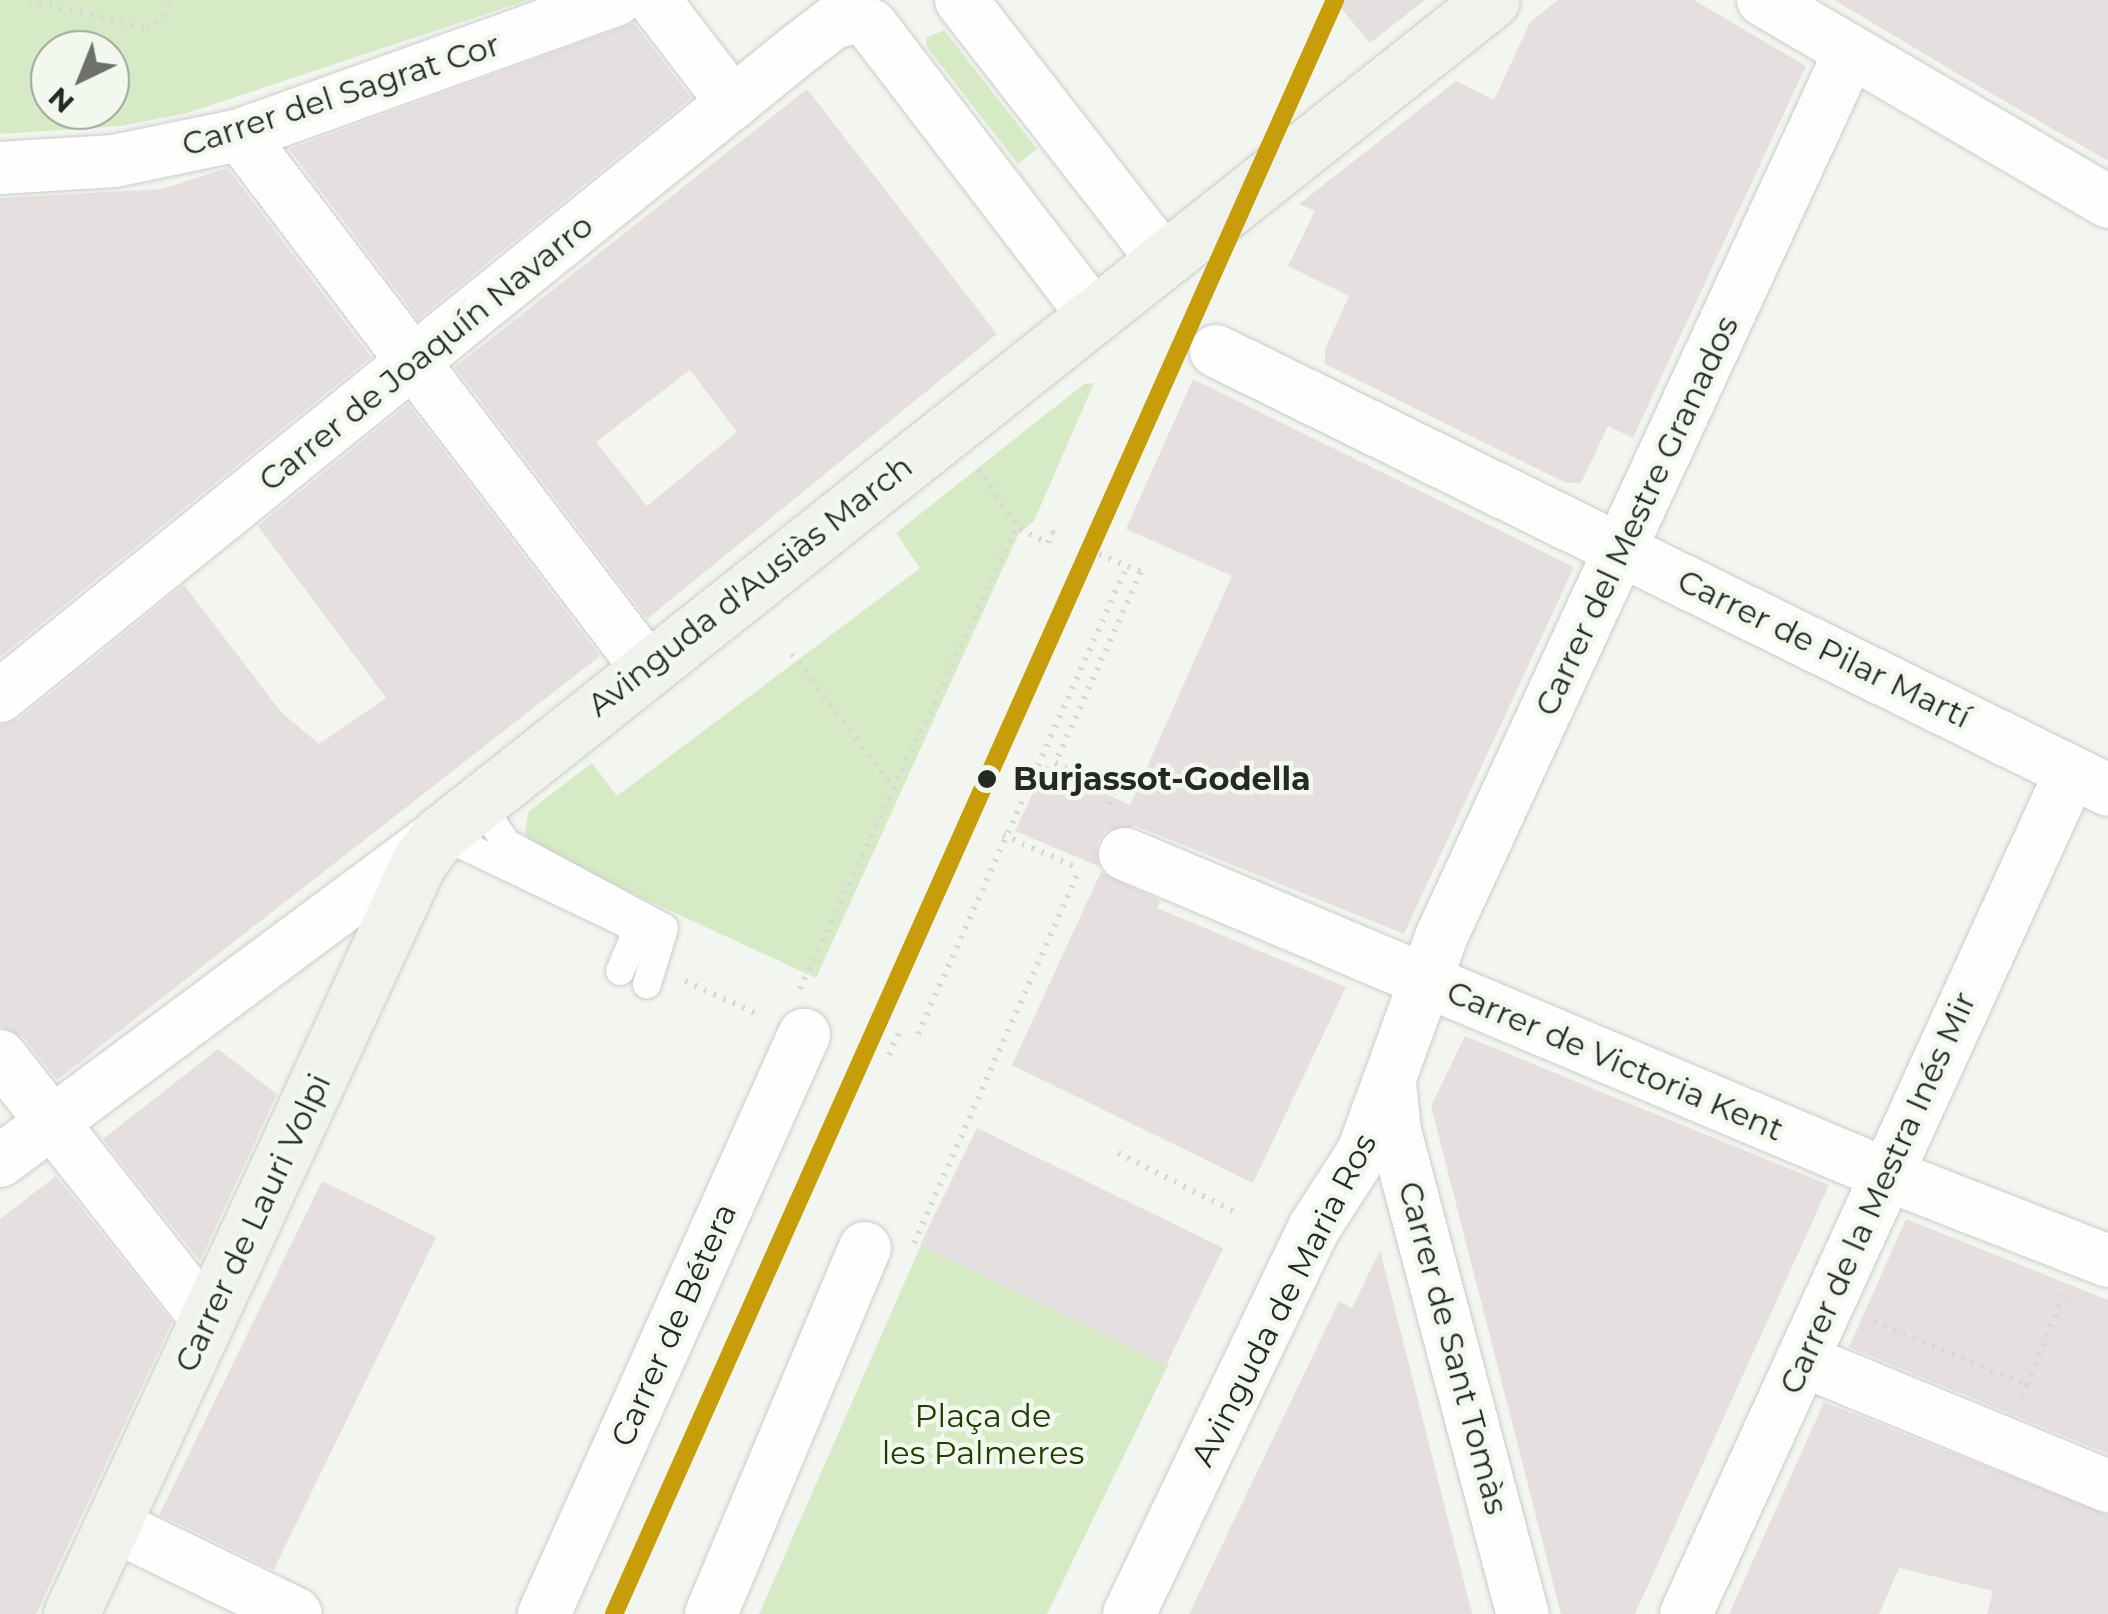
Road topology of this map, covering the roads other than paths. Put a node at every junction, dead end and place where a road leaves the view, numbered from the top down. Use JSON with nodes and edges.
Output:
{"nodes":[{"id":1,"x":616,"y":0,"type":"edge"},
{"id":2,"x":654,"y":0,"type":"edge"},
{"id":3,"x":943,"y":0,"type":"edge"},
{"id":4,"x":961,"y":0,"type":"edge"},
{"id":5,"x":1492,"y":0,"type":"edge"},
{"id":6,"x":1764,"y":0,"type":"edge"},
{"id":7,"x":855,"y":14,"type":"edge"},
{"id":8,"x":1850,"y":52,"type":"junction"},
{"id":9,"x":733,"y":103,"type":"junction"},
{"id":10,"x":240,"y":135,"type":"junction"},
{"id":11,"x":0,"y":168,"type":"edge"},
{"id":12,"x":2108,"y":202,"type":"edge"},
{"id":13,"x":1162,"y":258,"type":"junction"},
{"id":14,"x":1094,"y":314,"type":"junction"},
{"id":15,"x":1216,"y":351,"type":"dead end"},
{"id":16,"x":413,"y":365,"type":"junction"},
{"id":17,"x":1623,"y":550,"type":"junction"},
{"id":18,"x":647,"y":668,"type":"junction"},
{"id":19,"x":0,"y":696,"type":"edge"},
{"id":20,"x":2089,"y":781,"type":"edge"},
{"id":21,"x":505,"y":782,"type":"junction"},
{"id":22,"x":440,"y":834,"type":"junction"},
{"id":23,"x":1099,"y":848,"type":"road end"},
{"id":24,"x":620,"y":972,"type":"dead end"},
{"id":25,"x":1428,"y":982,"type":"junction"},
{"id":26,"x":647,"y":984,"type":"dead end"},
{"id":27,"x":801,"y":1014,"type":"road end"},
{"id":28,"x":0,"y":1056,"type":"edge"},
{"id":29,"x":1390,"y":1081,"type":"junction"},
{"id":30,"x":52,"y":1120,"type":"junction"},
{"id":31,"x":0,"y":1161,"type":"edge"},
{"id":32,"x":1885,"y":1174,"type":"junction"},
{"id":33,"x":1334,"y":1198,"type":"junction"},
{"id":34,"x":1421,"y":1220,"type":"junction"},
{"id":35,"x":887,"y":1252,"type":"road end"},
{"id":36,"x":2089,"y":1270,"type":"edge"},
{"id":37,"x":208,"y":1320,"type":"junction"},
{"id":38,"x":1802,"y":1360,"type":"junction"},
{"id":39,"x":2108,"y":1486,"type":"edge"},
{"id":40,"x":113,"y":1525,"type":"junction"},
{"id":41,"x":71,"y":1614,"type":"edge"},
{"id":42,"x":296,"y":1614,"type":"edge"},
{"id":43,"x":544,"y":1614,"type":"edge"},
{"id":44,"x":710,"y":1614,"type":"edge"},
{"id":45,"x":1129,"y":1614,"type":"edge"},
{"id":46,"x":1523,"y":1614,"type":"edge"},
{"id":47,"x":1686,"y":1614,"type":"edge"}],
"edges":[{"from":1,"to":10,"type":"street","name":"Carrer del Sagrat Cor"},
{"from":2,"to":9,"type":"street"},
{"from":3,"to":7,"type":"street","name":"Carrer de Joaquín Navarro"},
{"from":4,"to":13,"type":"street"},
{"from":5,"to":13,"type":"street","name":"Avinguda d'Ausiàs March"},
{"from":6,"to":8,"type":"street"},
{"from":7,"to":9,"type":"street","name":"Carrer de Joaquín Navarro"},
{"from":7,"to":14,"type":"street"},
{"from":8,"to":12,"type":"street"},
{"from":8,"to":17,"type":"street","name":"Carrer del Mestre Granados"},
{"from":9,"to":16,"type":"street","name":"Carrer de Joaquín Navarro"},
{"from":10,"to":11,"type":"street","name":"Carrer del Sagrat Cor"},
{"from":10,"to":16,"type":"street"},
{"from":13,"to":14,"type":"street","name":"Avinguda d'Ausiàs March"},
{"from":14,"to":18,"type":"street","name":"Avinguda d'Ausiàs March"},
{"from":15,"to":17,"type":"street","name":"Carrer de Pilar Martí"},
{"from":16,"to":18,"type":"street"},
{"from":16,"to":19,"type":"street","name":"Carrer de Joaquín Navarro"},
{"from":17,"to":20,"type":"street","name":"Carrer de Pilar Martí"},
{"from":17,"to":25,"type":"street","name":"Carrer del Mestre Granados"},
{"from":18,"to":21,"type":"street","name":"Avinguda d'Ausiàs March"},
{"from":20,"to":32,"type":"street","name":"Carrer de la Mestra Inés Mir"},
{"from":21,"to":22,"type":"street","name":"Avinguda d'Ausiàs March"},
{"from":21,"to":26,"type":"lane"},
{"from":22,"to":24,"type":"lane"},
{"from":22,"to":30,"type":"street","name":"Avinguda d'Ausiàs March"},
{"from":22,"to":37,"type":"street","name":"Carrer de Lauri Volpi"},
{"from":23,"to":25,"type":"street","name":"Carrer de Victoria Kent"},
{"from":25,"to":29,"type":"street","name":"Avinguda de Maria Ros"},
{"from":25,"to":32,"type":"street","name":"Carrer de Victoria Kent"},
{"from":27,"to":43,"type":"street","name":"Carrer de Bétera"},
{"from":28,"to":30,"type":"street"},
{"from":29,"to":33,"type":"street","name":"Avinguda de Maria Ros"},
{"from":29,"to":34,"type":"street","name":"Carrer de Sant Tomàs"},
{"from":30,"to":31,"type":"street","name":"Avinguda d'Ausiàs March"},
{"from":30,"to":37,"type":"street"},
{"from":32,"to":36,"type":"street","name":"Carrer de Victoria Kent"},
{"from":32,"to":38,"type":"street","name":"Carrer de la Mestra Inés Mir"},
{"from":33,"to":34,"type":"street"},
{"from":33,"to":45,"type":"street","name":"Avinguda de Maria Ros"},
{"from":34,"to":46,"type":"street","name":"Carrer de Sant Tomàs"},
{"from":35,"to":44,"type":"street"},
{"from":37,"to":40,"type":"street","name":"Carrer de Lauri Volpi"},
{"from":38,"to":39,"type":"street"},
{"from":38,"to":47,"type":"street","name":"Carrer de la Mestra Inés Mir"},
{"from":40,"to":41,"type":"street","name":"Carrer de Lauri Volpi"},
{"from":40,"to":42,"type":"street"}]}
